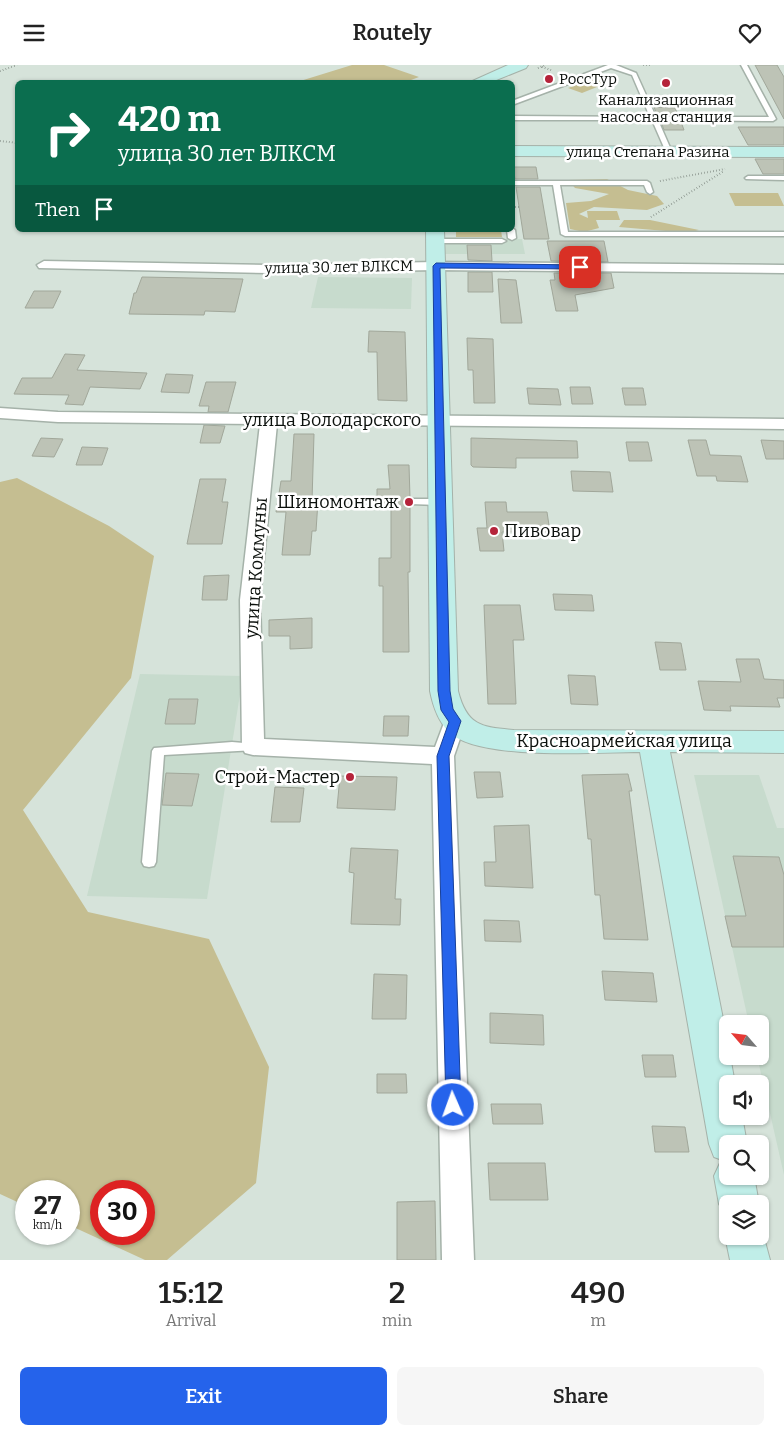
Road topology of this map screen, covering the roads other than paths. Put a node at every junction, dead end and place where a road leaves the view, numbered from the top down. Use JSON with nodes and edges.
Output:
{"nodes":[{"id":1,"x":521,"y":65,"type":"edge"},
{"id":2,"x":612,"y":65,"type":"edge"},
{"id":3,"x":744,"y":65,"type":"edge"},
{"id":4,"x":482,"y":80,"type":"edge"},
{"id":5,"x":515,"y":102,"type":"edge"},
{"id":6,"x":515,"y":118,"type":"edge"},
{"id":7,"x":654,"y":119,"type":"junction"},
{"id":8,"x":515,"y":151,"type":"edge"},
{"id":9,"x":669,"y":152,"type":"junction"},
{"id":10,"x":784,"y":152,"type":"edge"},
{"id":11,"x":784,"y":178,"type":"edge"},
{"id":12,"x":748,"y":179,"type":"dead end"},
{"id":13,"x":515,"y":183,"type":"edge"},
{"id":14,"x":556,"y":183,"type":"junction"},
{"id":15,"x":650,"y":192,"type":"dead end"},
{"id":16,"x":784,"y":234,"type":"edge"},
{"id":17,"x":435,"y":236,"type":"edge"},
{"id":18,"x":502,"y":241,"type":"dead end"},
{"id":19,"x":44,"y":265,"type":"dead end"},
{"id":20,"x":436,"y":266,"type":"junction"},
{"id":21,"x":784,"y":269,"type":"edge"},
{"id":22,"x":0,"y":413,"type":"edge"},
{"id":23,"x":269,"y":419,"type":"junction"},
{"id":24,"x":438,"y":421,"type":"junction"},
{"id":25,"x":784,"y":424,"type":"edge"},
{"id":26,"x":413,"y":502,"type":"dead end"},
{"id":27,"x":440,"y":502,"type":"junction"},
{"id":28,"x":460,"y":726,"type":"junction"},
{"id":29,"x":653,"y":741,"type":"junction"},
{"id":30,"x":784,"y":742,"type":"edge"},
{"id":31,"x":252,"y":747,"type":"junction"},
{"id":32,"x":443,"y":756,"type":"junction"},
{"id":33,"x":149,"y":861,"type":"dead end"},
{"id":34,"x":726,"y":1135,"type":"edge"},
{"id":35,"x":747,"y":1245,"type":"edge"},
{"id":36,"x":458,"y":1260,"type":"edge"},
{"id":37,"x":750,"y":1260,"type":"edge"}],
"edges":[{"from":1,"to":4,"type":"street"},
{"from":2,"to":5,"type":"lane"},
{"from":2,"to":7,"type":"lane"},
{"from":3,"to":7,"type":"lane"},
{"from":6,"to":7,"type":"lane"},
{"from":7,"to":9,"type":"lane"},
{"from":8,"to":9,"type":"street","name":"улица Степана Разина"},
{"from":9,"to":10,"type":"street","name":"улица Степана Разина"},
{"from":11,"to":12,"type":"lane"},
{"from":13,"to":14,"type":"lane"},
{"from":14,"to":15,"type":"lane"},
{"from":14,"to":16,"type":"lane"},
{"from":17,"to":18,"type":"lane"},
{"from":17,"to":20,"type":"street"},
{"from":19,"to":20,"type":"street","name":"улица 30 лет ВЛКСМ"},
{"from":20,"to":21,"type":"street","name":"улица 30 лет ВЛКСМ"},
{"from":20,"to":24,"type":"street"},
{"from":22,"to":23,"type":"street","name":"улица Володарского"},
{"from":23,"to":24,"type":"street","name":"улица Володарского"},
{"from":23,"to":31,"type":"street","name":"улица Коммуны"},
{"from":24,"to":25,"type":"street","name":"улица Володарского"},
{"from":24,"to":27,"type":"street"},
{"from":26,"to":27,"type":"lane"},
{"from":27,"to":28,"type":"street"},
{"from":28,"to":29,"type":"street","name":"Красноармейская улица"},
{"from":28,"to":32,"type":"street"},
{"from":29,"to":30,"type":"street","name":"Красноармейская улица"},
{"from":29,"to":34,"type":"street"},
{"from":31,"to":32,"type":"street"},
{"from":31,"to":33,"type":"lane"},
{"from":32,"to":36,"type":"street"},
{"from":35,"to":37,"type":"street"}]}
